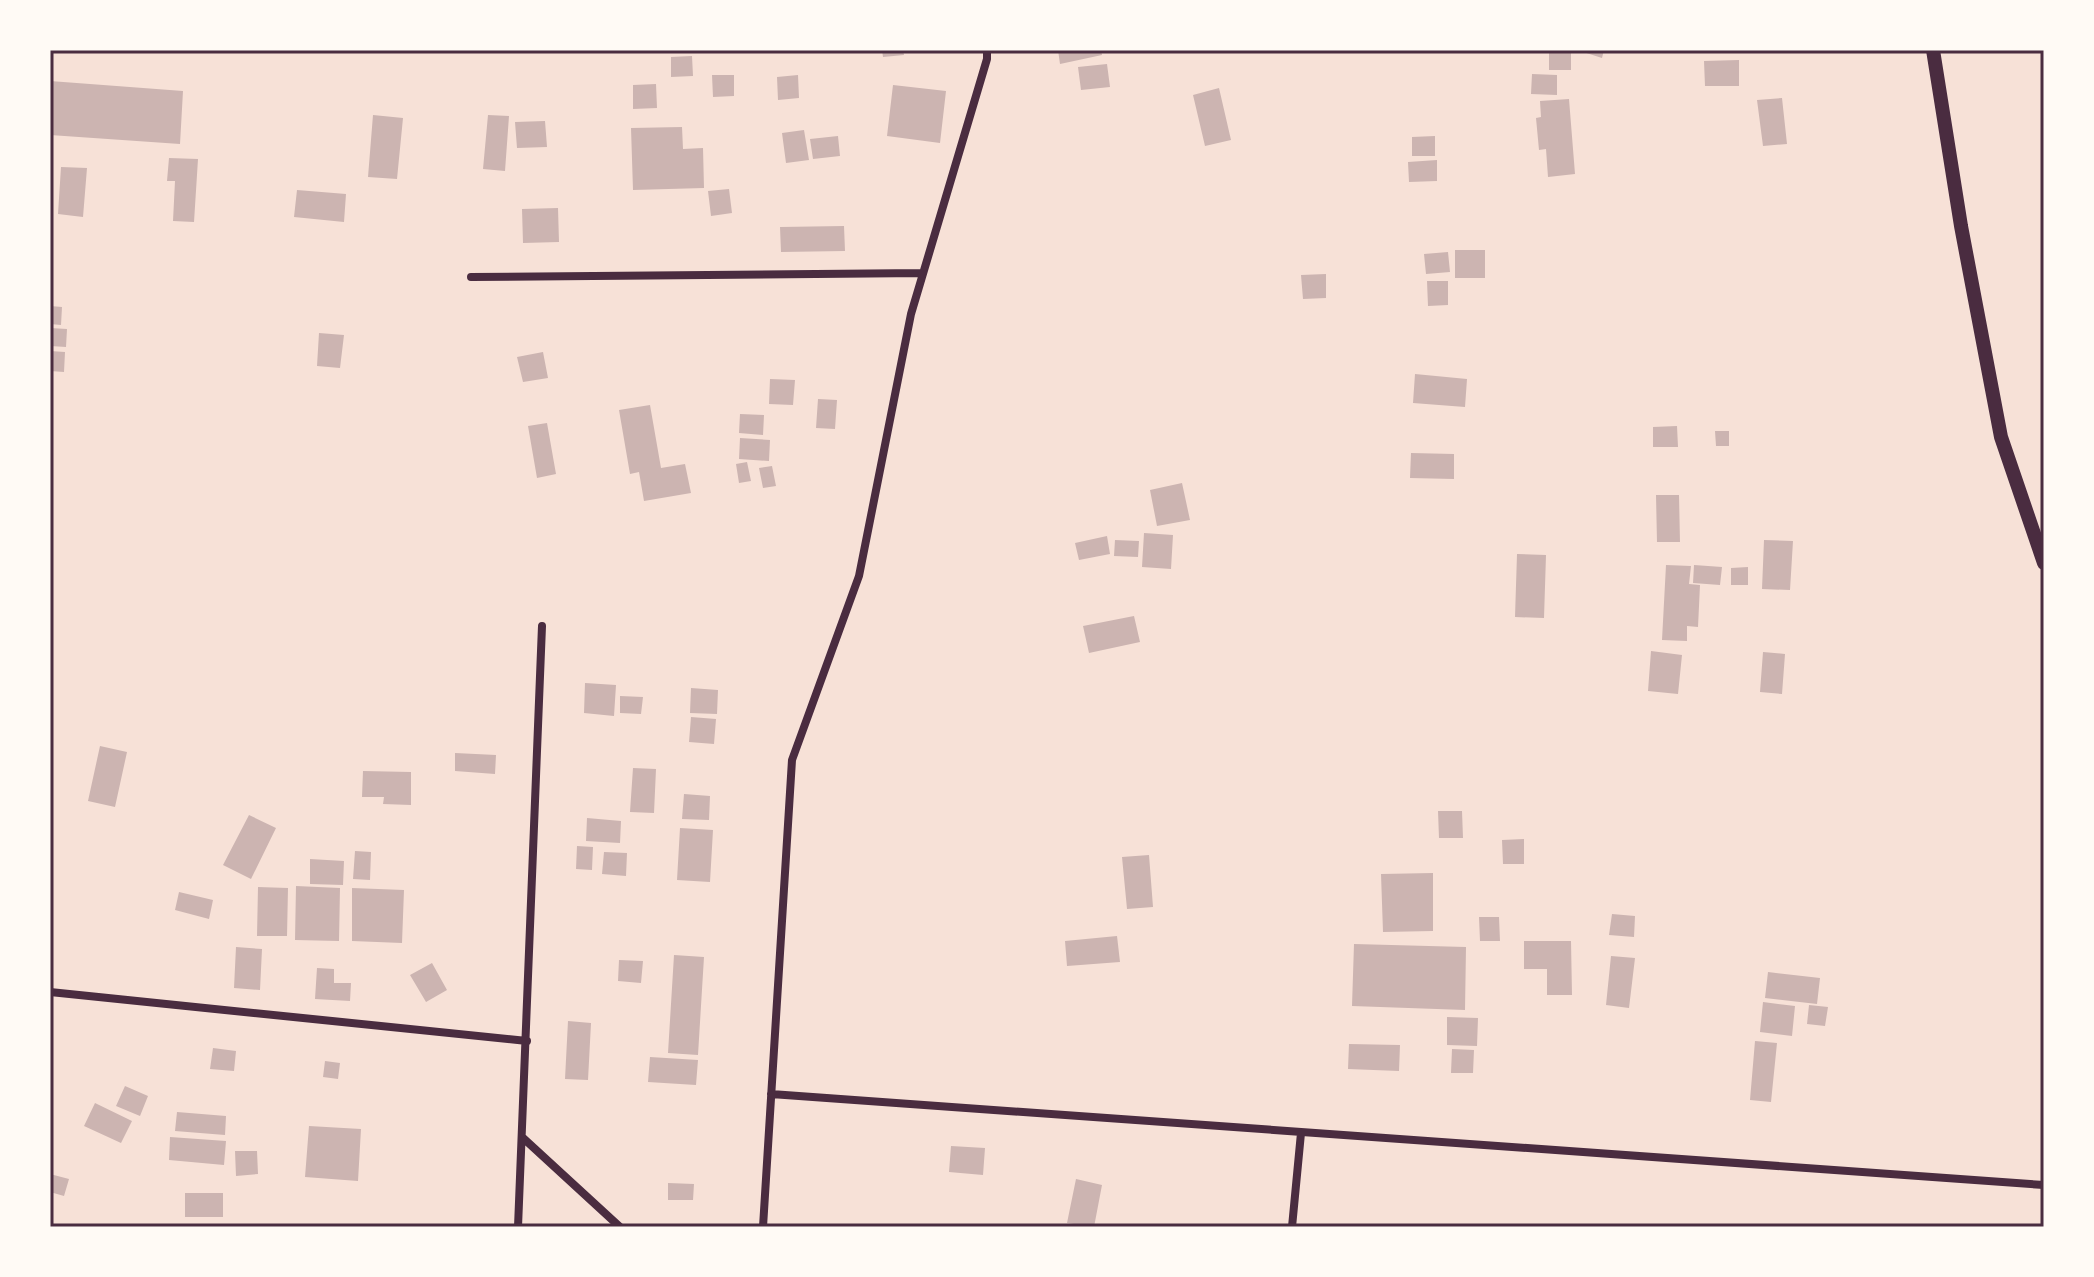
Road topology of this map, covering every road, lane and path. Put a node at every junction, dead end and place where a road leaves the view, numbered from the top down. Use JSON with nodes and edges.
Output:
{"nodes":[{"id":1,"x":987,"y":50,"type":"edge"},
{"id":2,"x":1933,"y":50,"type":"edge"},
{"id":3,"x":923,"y":273,"type":"junction"},
{"id":4,"x":471,"y":277,"type":"dead end"},
{"id":5,"x":2044,"y":563,"type":"edge"},
{"id":6,"x":542,"y":626,"type":"dead end"},
{"id":7,"x":50,"y":992,"type":"edge"},
{"id":8,"x":527,"y":1041,"type":"junction"},
{"id":9,"x":771,"y":1094,"type":"junction"},
{"id":10,"x":1301,"y":1133,"type":"junction"},
{"id":11,"x":522,"y":1137,"type":"junction"},
{"id":12,"x":2044,"y":1185,"type":"edge"},
{"id":13,"x":518,"y":1227,"type":"edge"},
{"id":14,"x":620,"y":1227,"type":"edge"},
{"id":15,"x":763,"y":1227,"type":"edge"},
{"id":16,"x":1292,"y":1227,"type":"edge"}],
"edges":[{"from":1,"to":3,"type":"street"},
{"from":2,"to":5,"type":"street"},
{"from":3,"to":4,"type":"street"},
{"from":3,"to":9,"type":"street"},
{"from":6,"to":8,"type":"street"},
{"from":7,"to":8,"type":"street"},
{"from":8,"to":11,"type":"street"},
{"from":9,"to":10,"type":"street"},
{"from":9,"to":15,"type":"street"},
{"from":10,"to":12,"type":"street"},
{"from":10,"to":16,"type":"street"},
{"from":11,"to":13,"type":"street"},
{"from":11,"to":14,"type":"street"}]}
